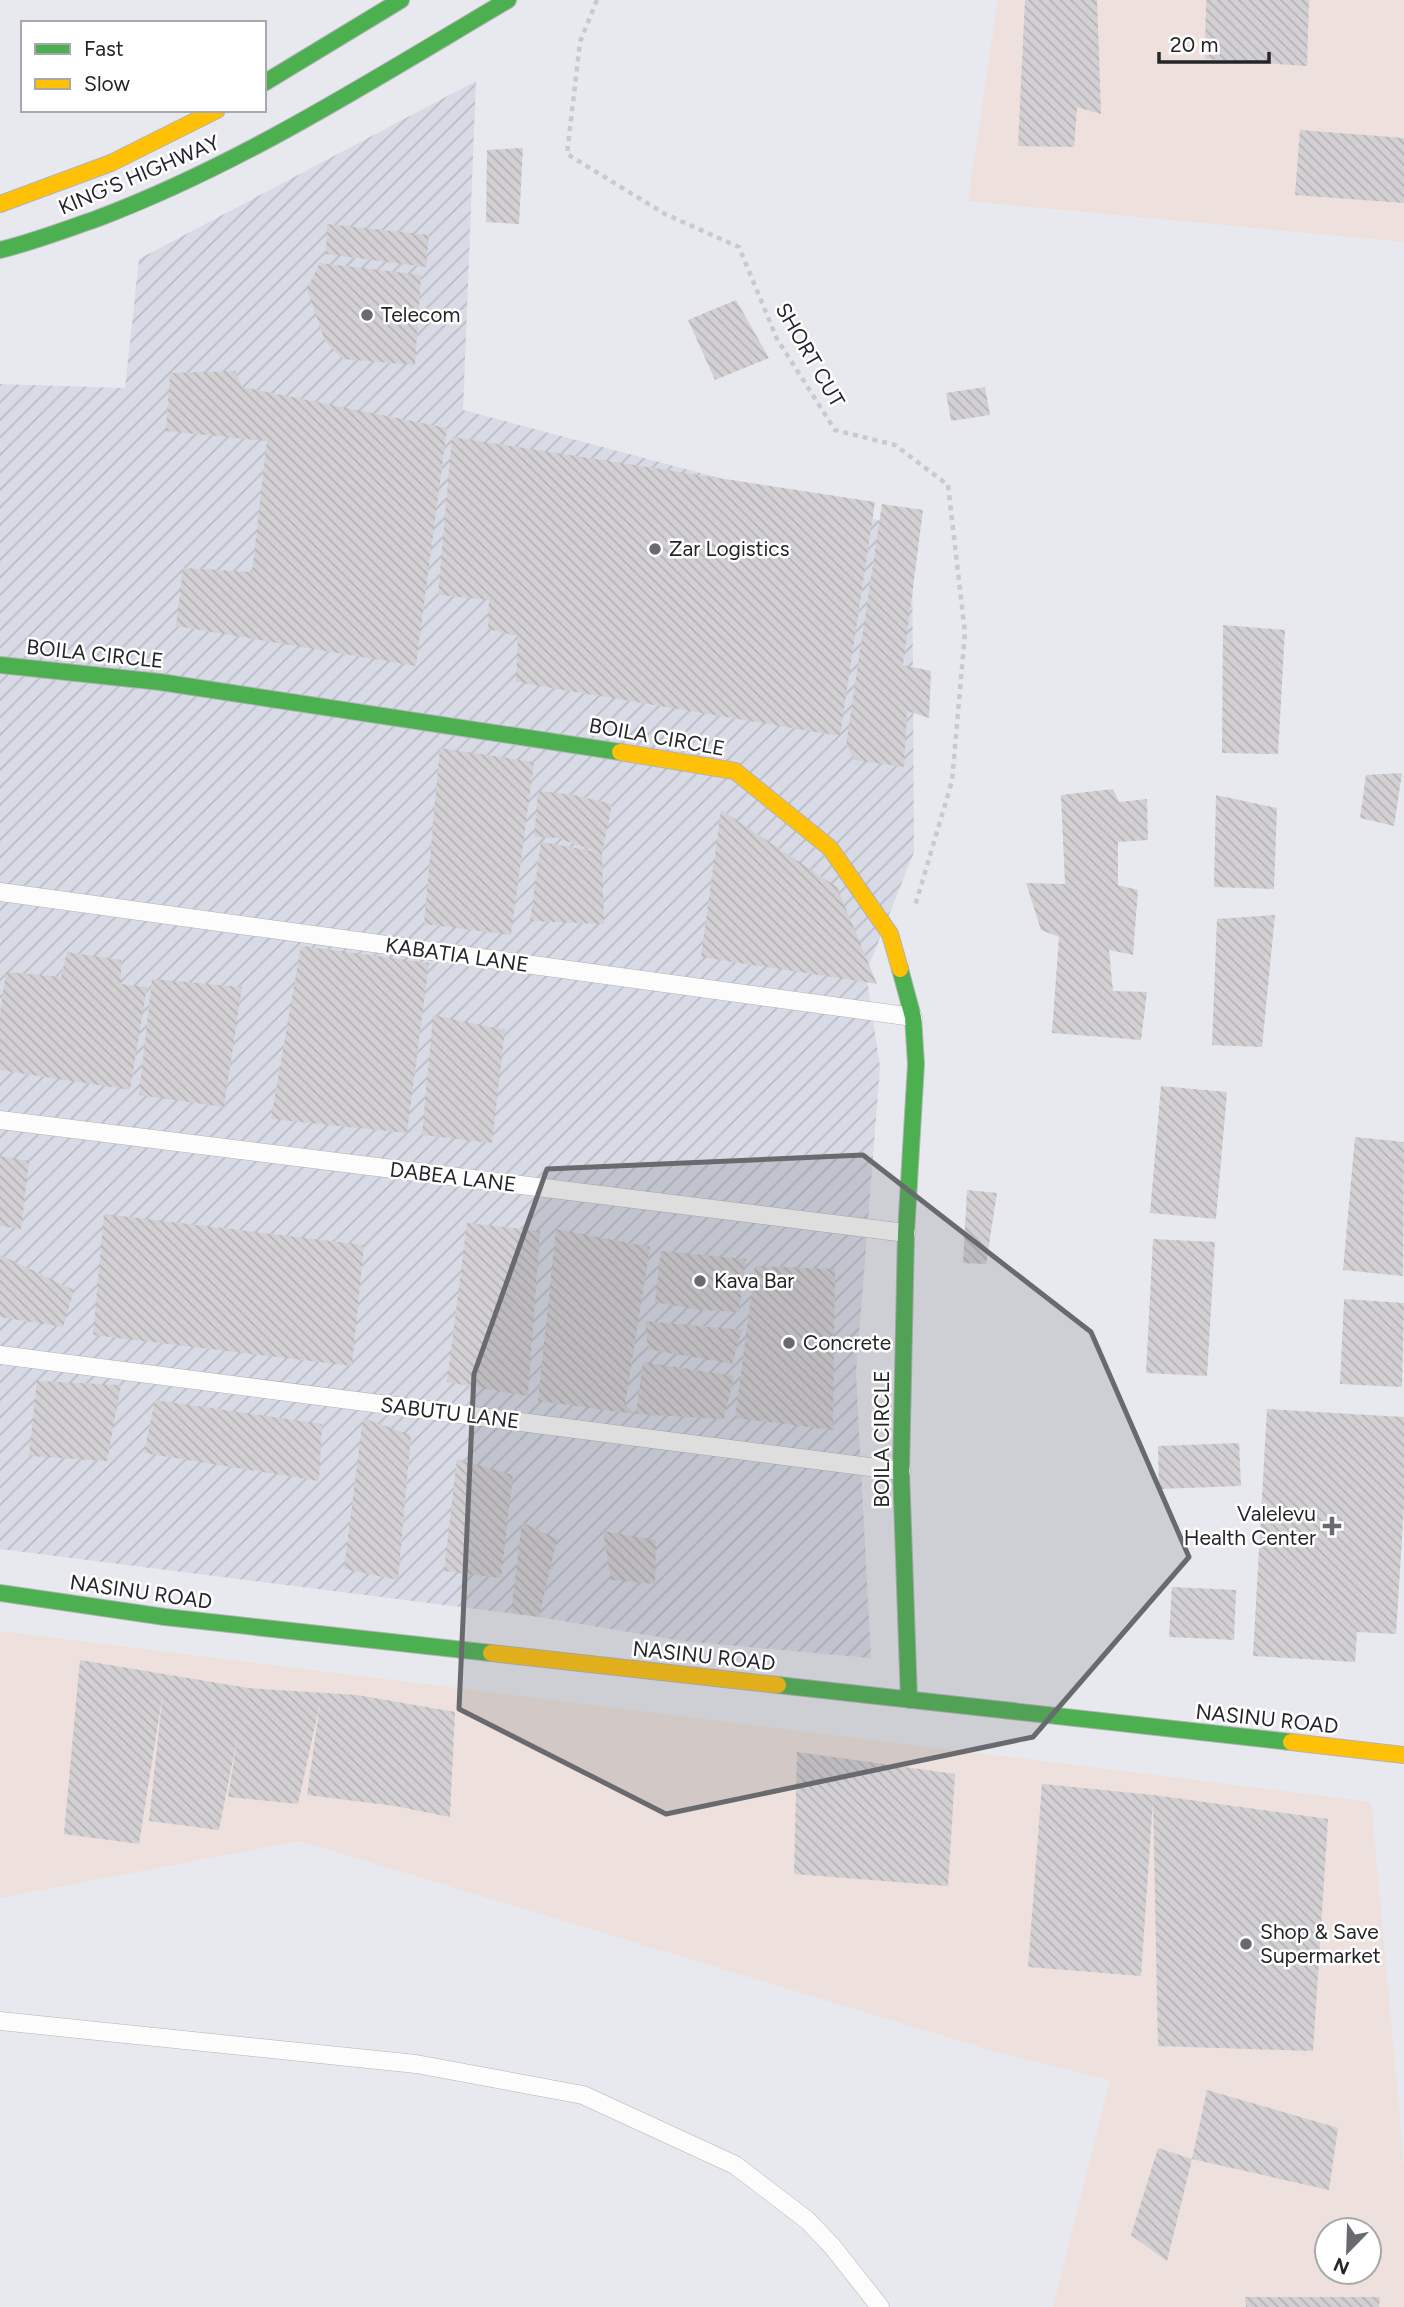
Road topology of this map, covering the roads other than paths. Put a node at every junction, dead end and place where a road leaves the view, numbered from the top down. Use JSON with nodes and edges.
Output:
{"nodes":[{"id":1,"x":401,"y":0,"type":"edge"},
{"id":2,"x":508,"y":0,"type":"edge"},
{"id":3,"x":266,"y":82,"type":"edge"},
{"id":4,"x":213,"y":112,"type":"edge"},
{"id":5,"x":0,"y":204,"type":"edge"},
{"id":6,"x":0,"y":250,"type":"edge"},
{"id":7,"x":0,"y":665,"type":"edge"},
{"id":8,"x":0,"y":892,"type":"edge"},
{"id":9,"x":913,"y":1017,"type":"junction"},
{"id":10,"x":0,"y":1121,"type":"edge"},
{"id":11,"x":906,"y":1233,"type":"junction"},
{"id":12,"x":0,"y":1355,"type":"edge"},
{"id":13,"x":901,"y":1471,"type":"junction"},
{"id":14,"x":0,"y":1593,"type":"edge"},
{"id":15,"x":909,"y":1700,"type":"junction"},
{"id":16,"x":1404,"y":1755,"type":"edge"},
{"id":17,"x":0,"y":2021,"type":"edge"},
{"id":18,"x":880,"y":2307,"type":"edge"}],
"edges":[{"from":1,"to":3,"type":"main road"},
{"from":2,"to":6,"type":"main road","name":"KING'S HIGHWAY"},
{"from":4,"to":5,"type":"main road","name":"KING'S HIGHWAY"},
{"from":7,"to":9,"type":"main road","name":"BOILA CIRCLE"},
{"from":8,"to":9,"type":"lane","name":"KABATIA LANE"},
{"from":9,"to":11,"type":"main road","name":"BOILA CIRCLE"},
{"from":10,"to":11,"type":"lane","name":"DABEA LANE"},
{"from":11,"to":13,"type":"main road","name":"BOILA CIRCLE"},
{"from":12,"to":13,"type":"lane","name":"SABUTU LANE"},
{"from":13,"to":15,"type":"main road","name":"BOILA CIRCLE"},
{"from":14,"to":15,"type":"main road","name":"NASINU ROAD"},
{"from":15,"to":16,"type":"main road","name":"NASINU ROAD"},
{"from":17,"to":18,"type":"lane"}]}
